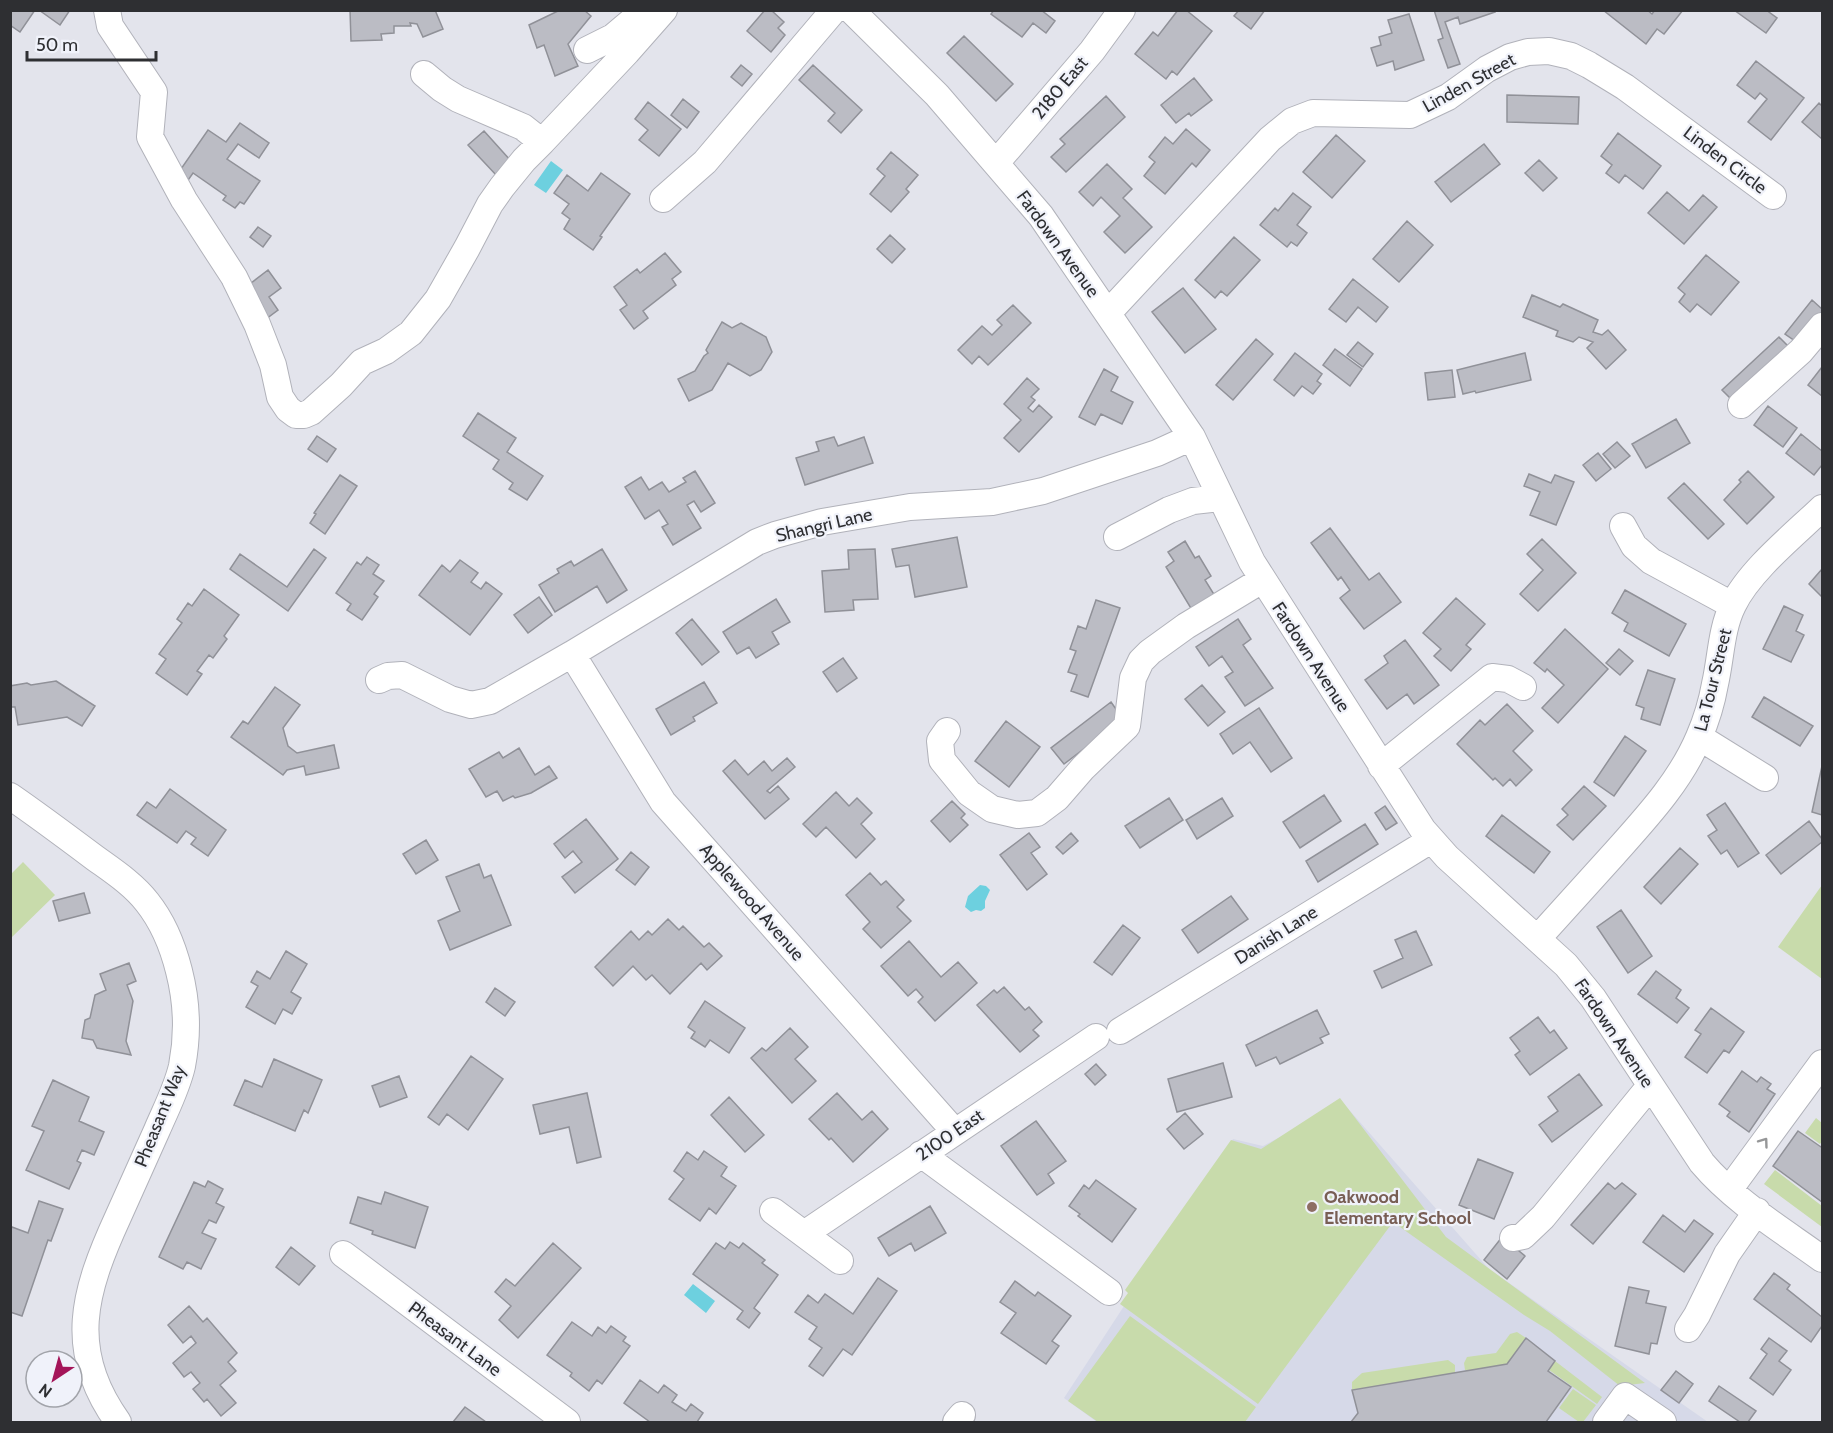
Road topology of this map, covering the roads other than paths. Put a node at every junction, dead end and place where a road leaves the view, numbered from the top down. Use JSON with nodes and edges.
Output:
{"nodes":[{"id":1,"x":107,"y":10,"type":"edge"},
{"id":2,"x":645,"y":10,"type":"edge"},
{"id":3,"x":664,"y":10,"type":"edge"},
{"id":4,"x":834,"y":10,"type":"edge"},
{"id":5,"x":851,"y":10,"type":"edge"},
{"id":6,"x":1122,"y":10,"type":"edge"},
{"id":7,"x":587,"y":50,"type":"dead end"},
{"id":8,"x":424,"y":74,"type":"dead end"},
{"id":9,"x":1677,"y":124,"type":"joint"},
{"id":10,"x":542,"y":142,"type":"junction"},
{"id":11,"x":996,"y":163,"type":"junction"},
{"id":12,"x":1773,"y":196,"type":"dead end"},
{"id":13,"x":663,"y":199,"type":"dead end"},
{"id":14,"x":1108,"y":314,"type":"junction"},
{"id":15,"x":1822,"y":326,"type":"edge"},
{"id":16,"x":1741,"y":405,"type":"dead end"},
{"id":17,"x":1192,"y":437,"type":"junction"},
{"id":18,"x":1220,"y":498,"type":"junction"},
{"id":19,"x":1822,"y":508,"type":"edge"},
{"id":20,"x":1623,"y":526,"type":"dead end"},
{"id":21,"x":1117,"y":537,"type":"dead end"},
{"id":22,"x":1262,"y":580,"type":"junction"},
{"id":23,"x":1732,"y":605,"type":"junction"},
{"id":24,"x":572,"y":654,"type":"junction"},
{"id":25,"x":379,"y":680,"type":"dead end"},
{"id":26,"x":1523,"y":687,"type":"dead end"},
{"id":27,"x":947,"y":731,"type":"dead end"},
{"id":28,"x":1699,"y":737,"type":"junction"},
{"id":29,"x":1381,"y":766,"type":"junction"},
{"id":30,"x":1765,"y":778,"type":"dead end"},
{"id":31,"x":10,"y":796,"type":"edge"},
{"id":32,"x":1431,"y":840,"type":"junction"},
{"id":33,"x":1538,"y":938,"type":"junction"},
{"id":34,"x":1108,"y":1034,"type":"joint"},
{"id":35,"x":1822,"y":1062,"type":"edge"},
{"id":36,"x":1650,"y":1086,"type":"junction"},
{"id":37,"x":955,"y":1132,"type":"junction"},
{"id":38,"x":921,"y":1154,"type":"junction"},
{"id":39,"x":1729,"y":1190,"type":"junction"},
{"id":40,"x":773,"y":1211,"type":"dead end"},
{"id":41,"x":1757,"y":1211,"type":"junction"},
{"id":42,"x":804,"y":1234,"type":"junction"},
{"id":43,"x":1513,"y":1238,"type":"dead end"},
{"id":44,"x":343,"y":1254,"type":"dead end"},
{"id":45,"x":1822,"y":1259,"type":"edge"},
{"id":46,"x":840,"y":1261,"type":"dead end"},
{"id":47,"x":1109,"y":1292,"type":"dead end"},
{"id":48,"x":1688,"y":1329,"type":"dead end"},
{"id":49,"x":118,"y":1422,"type":"edge"},
{"id":50,"x":567,"y":1422,"type":"edge"},
{"id":51,"x":1606,"y":1422,"type":"edge"},
{"id":52,"x":1663,"y":1422,"type":"edge"}],
"edges":[{"from":1,"to":10,"type":"street"},
{"from":2,"to":7,"type":"street"},
{"from":3,"to":10,"type":"street"},
{"from":4,"to":13,"type":"street"},
{"from":5,"to":11,"type":"street","name":"Fardown Avenue"},
{"from":6,"to":11,"type":"street","name":"2180 East"},
{"from":8,"to":10,"type":"street"},
{"from":9,"to":12,"type":"street","name":"Linden Circle"},
{"from":9,"to":14,"type":"street","name":"Linden Street"},
{"from":11,"to":14,"type":"street","name":"Fardown Avenue"},
{"from":14,"to":17,"type":"street","name":"Fardown Avenue"},
{"from":15,"to":16,"type":"street"},
{"from":17,"to":18,"type":"street","name":"Fardown Avenue"},
{"from":17,"to":24,"type":"street","name":"Shangri Lane"},
{"from":18,"to":21,"type":"street"},
{"from":18,"to":22,"type":"street","name":"Fardown Avenue"},
{"from":19,"to":23,"type":"street","name":"La Tour Street"},
{"from":20,"to":23,"type":"street"},
{"from":22,"to":27,"type":"street"},
{"from":22,"to":29,"type":"street","name":"Fardown Avenue"},
{"from":23,"to":28,"type":"street","name":"La Tour Street"},
{"from":24,"to":25,"type":"street","name":"Shangri Lane"},
{"from":24,"to":37,"type":"street","name":"Applewood Avenue"},
{"from":26,"to":29,"type":"street"},
{"from":28,"to":30,"type":"street"},
{"from":28,"to":33,"type":"street","name":"La Tour Street"},
{"from":29,"to":32,"type":"street","name":"Fardown Avenue"},
{"from":31,"to":49,"type":"street","name":"Pheasant Way"},
{"from":32,"to":33,"type":"street","name":"Fardown Avenue"},
{"from":32,"to":34,"type":"street","name":"Danish Lane"},
{"from":33,"to":36,"type":"street","name":"Fardown Avenue"},
{"from":34,"to":37,"type":"street","name":"2100 East"},
{"from":39,"to":35,"type":"street","one_way":true},
{"from":36,"to":39,"type":"street","name":"Fardown Avenue"},
{"from":36,"to":43,"type":"street"},
{"from":37,"to":38,"type":"street","name":"2100 East"},
{"from":38,"to":42,"type":"street","name":"2100 East"},
{"from":38,"to":47,"type":"street"},
{"from":39,"to":41,"type":"street","name":"Fardown Avenue"},
{"from":40,"to":42,"type":"street"},
{"from":41,"to":45,"type":"street","name":"Fardown Avenue"},
{"from":41,"to":48,"type":"street"},
{"from":42,"to":46,"type":"street"},
{"from":44,"to":50,"type":"street","name":"Pheasant Lane"},
{"from":51,"to":52,"type":"street"}]}
